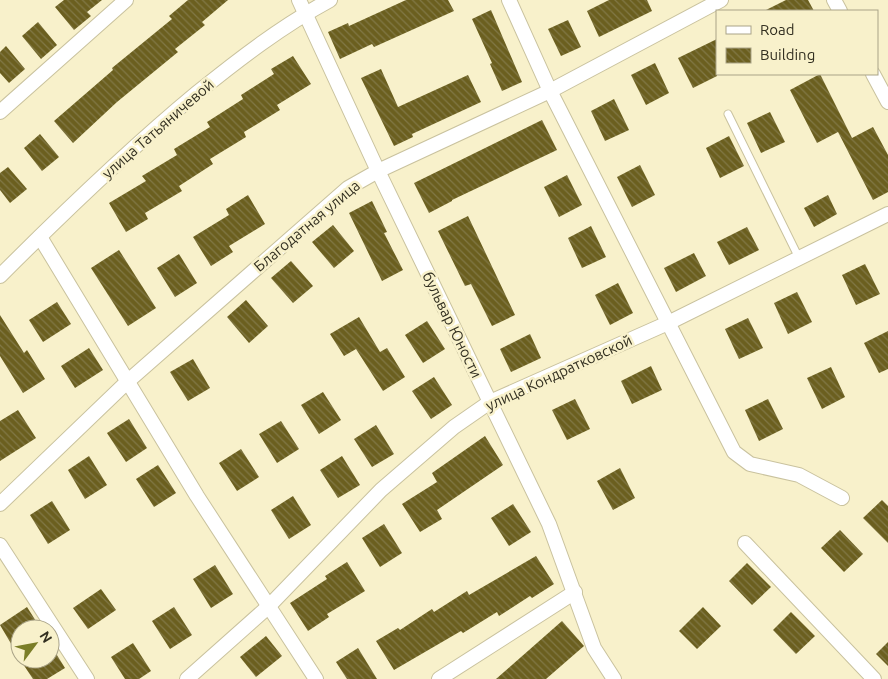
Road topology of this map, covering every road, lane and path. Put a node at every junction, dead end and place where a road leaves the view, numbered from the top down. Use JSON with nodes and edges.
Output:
{"nodes":[{"id":1,"x":126,"y":0,"type":"edge"},
{"id":2,"x":299,"y":0,"type":"edge"},
{"id":3,"x":330,"y":0,"type":"edge"},
{"id":4,"x":509,"y":0,"type":"edge"},
{"id":5,"x":721,"y":0,"type":"edge"},
{"id":6,"x":305,"y":13,"type":"junction"},
{"id":7,"x":874,"y":75,"type":"edge"},
{"id":8,"x":550,"y":91,"type":"junction"},
{"id":9,"x":888,"y":102,"type":"edge"},
{"id":10,"x":0,"y":112,"type":"edge"},
{"id":11,"x":728,"y":114,"type":"dead end"},
{"id":12,"x":378,"y":171,"type":"junction"},
{"id":13,"x":888,"y":214,"type":"edge"},
{"id":14,"x":40,"y":237,"type":"junction"},
{"id":15,"x":799,"y":258,"type":"junction"},
{"id":16,"x":0,"y":276,"type":"edge"},
{"id":17,"x":668,"y":323,"type":"junction"},
{"id":18,"x":127,"y":382,"type":"junction"},
{"id":19,"x":490,"y":402,"type":"junction"},
{"id":20,"x":842,"y":498,"type":"dead end"},
{"id":21,"x":0,"y":504,"type":"edge"},
{"id":22,"x":745,"y":543,"type":"dead end"},
{"id":23,"x":0,"y":545,"type":"edge"},
{"id":24,"x":575,"y":592,"type":"junction"},
{"id":25,"x":269,"y":606,"type":"junction"},
{"id":26,"x":87,"y":679,"type":"edge"},
{"id":27,"x":187,"y":679,"type":"edge"},
{"id":28,"x":316,"y":679,"type":"edge"},
{"id":29,"x":439,"y":679,"type":"edge"},
{"id":30,"x":614,"y":679,"type":"edge"},
{"id":31,"x":874,"y":679,"type":"edge"}],
"edges":[{"from":1,"to":10,"type":"street"},
{"from":2,"to":6,"type":"street","name":"бульвар Юности"},
{"from":3,"to":6,"type":"street","name":"улица Татьяничевой"},
{"from":4,"to":8,"type":"street"},
{"from":5,"to":8,"type":"street","name":"Благодатная улица"},
{"from":6,"to":12,"type":"street","name":"бульвар Юности"},
{"from":6,"to":14,"type":"street","name":"улица Татьяничевой"},
{"from":7,"to":9,"type":"street"},
{"from":8,"to":12,"type":"street","name":"Благодатная улица"},
{"from":8,"to":17,"type":"street"},
{"from":11,"to":15,"type":"lane"},
{"from":12,"to":18,"type":"street","name":"Благодатная улица"},
{"from":12,"to":19,"type":"street","name":"бульвар Юности"},
{"from":13,"to":15,"type":"street","name":"улица Кондратковской"},
{"from":14,"to":16,"type":"street","name":"улица Татьяничевой"},
{"from":14,"to":18,"type":"street"},
{"from":15,"to":17,"type":"street","name":"улица Кондратковской"},
{"from":17,"to":19,"type":"street","name":"улица Кондратковской"},
{"from":17,"to":20,"type":"street"},
{"from":18,"to":21,"type":"street","name":"Благодатная улица"},
{"from":18,"to":25,"type":"street"},
{"from":19,"to":24,"type":"street","name":"бульвар Юности"},
{"from":19,"to":25,"type":"street","name":"улица Кондратковской"},
{"from":22,"to":31,"type":"street"},
{"from":23,"to":26,"type":"street"},
{"from":24,"to":29,"type":"street"},
{"from":24,"to":30,"type":"street","name":"бульвар Юности"},
{"from":25,"to":27,"type":"street","name":"улица Кондратковской"},
{"from":25,"to":28,"type":"street"}]}
